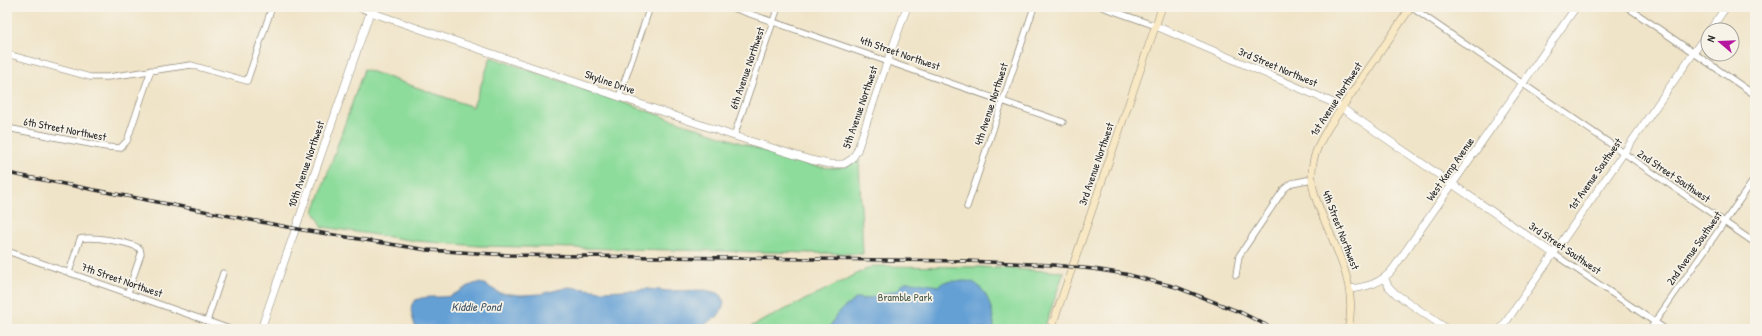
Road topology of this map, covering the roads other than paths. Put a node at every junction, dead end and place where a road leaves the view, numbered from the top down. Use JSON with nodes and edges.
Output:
{"nodes":[{"id":1,"x":272,"y":7,"type":"edge"},
{"id":2,"x":357,"y":7,"type":"edge"},
{"id":3,"x":650,"y":7,"type":"edge"},
{"id":4,"x":730,"y":7,"type":"edge"},
{"id":5,"x":778,"y":7,"type":"edge"},
{"id":6,"x":907,"y":7,"type":"edge"},
{"id":7,"x":1034,"y":7,"type":"edge"},
{"id":8,"x":1102,"y":7,"type":"edge"},
{"id":9,"x":1162,"y":7,"type":"edge"},
{"id":10,"x":1411,"y":7,"type":"edge"},
{"id":11,"x":1576,"y":7,"type":"edge"},
{"id":12,"x":1627,"y":7,"type":"edge"},
{"id":13,"x":1726,"y":7,"type":"edge"},
{"id":14,"x":371,"y":10,"type":"edge"},
{"id":15,"x":773,"y":22,"type":"junction"},
{"id":16,"x":1715,"y":22,"type":"edge"},
{"id":17,"x":1156,"y":26,"type":"junction"},
{"id":18,"x":1700,"y":43,"type":"edge"},
{"id":19,"x":1693,"y":53,"type":"junction"},
{"id":20,"x":7,"y":54,"type":"edge"},
{"id":21,"x":888,"y":61,"type":"junction"},
{"id":22,"x":151,"y":70,"type":"junction"},
{"id":23,"x":1523,"y":84,"type":"junction"},
{"id":24,"x":1755,"y":95,"type":"edge"},
{"id":25,"x":619,"y":97,"type":"junction"},
{"id":26,"x":1002,"y":100,"type":"junction"},
{"id":27,"x":1342,"y":108,"type":"junction"},
{"id":28,"x":1063,"y":122,"type":"dead end"},
{"id":29,"x":7,"y":128,"type":"edge"},
{"id":30,"x":734,"y":136,"type":"junction"},
{"id":31,"x":1623,"y":154,"type":"junction"},
{"id":32,"x":844,"y":164,"type":"joint"},
{"id":33,"x":1755,"y":178,"type":"edge"},
{"id":34,"x":1312,"y":179,"type":"junction"},
{"id":35,"x":1453,"y":185,"type":"junction"},
{"id":36,"x":967,"y":207,"type":"dead end"},
{"id":37,"x":1724,"y":222,"type":"junction"},
{"id":38,"x":1755,"y":243,"type":"edge"},
{"id":39,"x":7,"y":251,"type":"edge"},
{"id":40,"x":1554,"y":254,"type":"junction"},
{"id":41,"x":69,"y":272,"type":"junction"},
{"id":42,"x":223,"y":273,"type":"dead end"},
{"id":43,"x":1236,"y":275,"type":"dead end"},
{"id":44,"x":1384,"y":278,"type":"junction"},
{"id":45,"x":1350,"y":289,"type":"junction"},
{"id":46,"x":128,"y":292,"type":"junction"},
{"id":47,"x":207,"y":321,"type":"junction"},
{"id":48,"x":1655,"y":322,"type":"junction"},
{"id":49,"x":230,"y":329,"type":"edge"},
{"id":50,"x":261,"y":329,"type":"edge"},
{"id":51,"x":1051,"y":329,"type":"edge"},
{"id":52,"x":1348,"y":329,"type":"edge"},
{"id":53,"x":1447,"y":329,"type":"edge"},
{"id":54,"x":1501,"y":329,"type":"edge"},
{"id":55,"x":1650,"y":329,"type":"edge"},
{"id":56,"x":1665,"y":329,"type":"edge"}],
"edges":[{"from":1,"to":22,"type":"street"},
{"from":2,"to":14,"type":"street"},
{"from":3,"to":25,"type":"street"},
{"from":4,"to":15,"type":"street","name":"4th Street Northwest"},
{"from":5,"to":15,"type":"street","name":"6th Avenue Northwest"},
{"from":6,"to":21,"type":"street","name":"5th Avenue Northwest"},
{"from":7,"to":26,"type":"street","name":"4th Avenue Northwest"},
{"from":8,"to":17,"type":"street","name":"3rd Street Northwest"},
{"from":9,"to":17,"type":"main road","name":"3rd Avenue Northwest"},
{"from":10,"to":23,"type":"street","name":"2nd Street Southwest"},
{"from":10,"to":27,"type":"main road","name":"1st Avenue Northwest"},
{"from":11,"to":23,"type":"street","name":"West Kemp Avenue"},
{"from":12,"to":19,"type":"street"},
{"from":13,"to":16,"type":"street","name":"1st Avenue Southwest"},
{"from":14,"to":25,"type":"street","name":"Skyline Drive"},
{"from":14,"to":50,"type":"street","name":"10th Avenue Northwest"},
{"from":15,"to":21,"type":"street","name":"4th Street Northwest"},
{"from":15,"to":30,"type":"street","name":"6th Avenue Northwest"},
{"from":17,"to":27,"type":"street","name":"3rd Street Northwest"},
{"from":17,"to":51,"type":"main road","name":"3rd Avenue Northwest"},
{"from":18,"to":19,"type":"street","name":"1st Avenue Southwest"},
{"from":19,"to":24,"type":"street"},
{"from":19,"to":31,"type":"street","name":"1st Avenue Southwest"},
{"from":20,"to":22,"type":"street"},
{"from":21,"to":26,"type":"street","name":"4th Street Northwest"},
{"from":21,"to":32,"type":"street","name":"5th Avenue Northwest"},
{"from":22,"to":29,"type":"street","name":"6th Street Northwest"},
{"from":23,"to":31,"type":"street","name":"2nd Street Southwest"},
{"from":23,"to":35,"type":"street","name":"West Kemp Avenue"},
{"from":25,"to":30,"type":"street","name":"Skyline Drive"},
{"from":26,"to":28,"type":"street","name":"4th Street Northwest"},
{"from":26,"to":36,"type":"street","name":"4th Avenue Northwest"},
{"from":27,"to":34,"type":"main road","name":"1st Avenue Northwest"},
{"from":27,"to":35,"type":"street","name":"3rd Street Northwest"},
{"from":30,"to":32,"type":"street","name":"Skyline Drive"},
{"from":31,"to":37,"type":"street","name":"2nd Street Southwest"},
{"from":31,"to":40,"type":"street","name":"1st Avenue Southwest"},
{"from":33,"to":37,"type":"street","name":"2nd Avenue Southwest"},
{"from":34,"to":43,"type":"street"},
{"from":34,"to":45,"type":"main road","name":"4th Street Northwest"},
{"from":35,"to":40,"type":"street","name":"3rd Street Southwest"},
{"from":35,"to":44,"type":"street","name":"West Kemp Avenue"},
{"from":37,"to":38,"type":"street","name":"2nd Street Southwest"},
{"from":37,"to":48,"type":"street","name":"2nd Avenue Southwest"},
{"from":39,"to":41,"type":"street","name":"7th Street Northwest"},
{"from":40,"to":48,"type":"street","name":"3rd Street Southwest"},
{"from":40,"to":54,"type":"street","name":"1st Avenue Southwest"},
{"from":41,"to":46,"type":"street","name":"7th Street Northwest"},
{"from":41,"to":46,"type":"street"},
{"from":42,"to":47,"type":"street"},
{"from":44,"to":45,"type":"street","name":"West Kemp Avenue"},
{"from":44,"to":53,"type":"street"},
{"from":45,"to":52,"type":"main road"},
{"from":46,"to":47,"type":"street","name":"7th Street Northwest"},
{"from":47,"to":49,"type":"street","name":"7th Street Northwest"},
{"from":48,"to":55,"type":"street","name":"2nd Avenue Southwest"},
{"from":48,"to":56,"type":"street","name":"3rd Street Southwest"}]}
